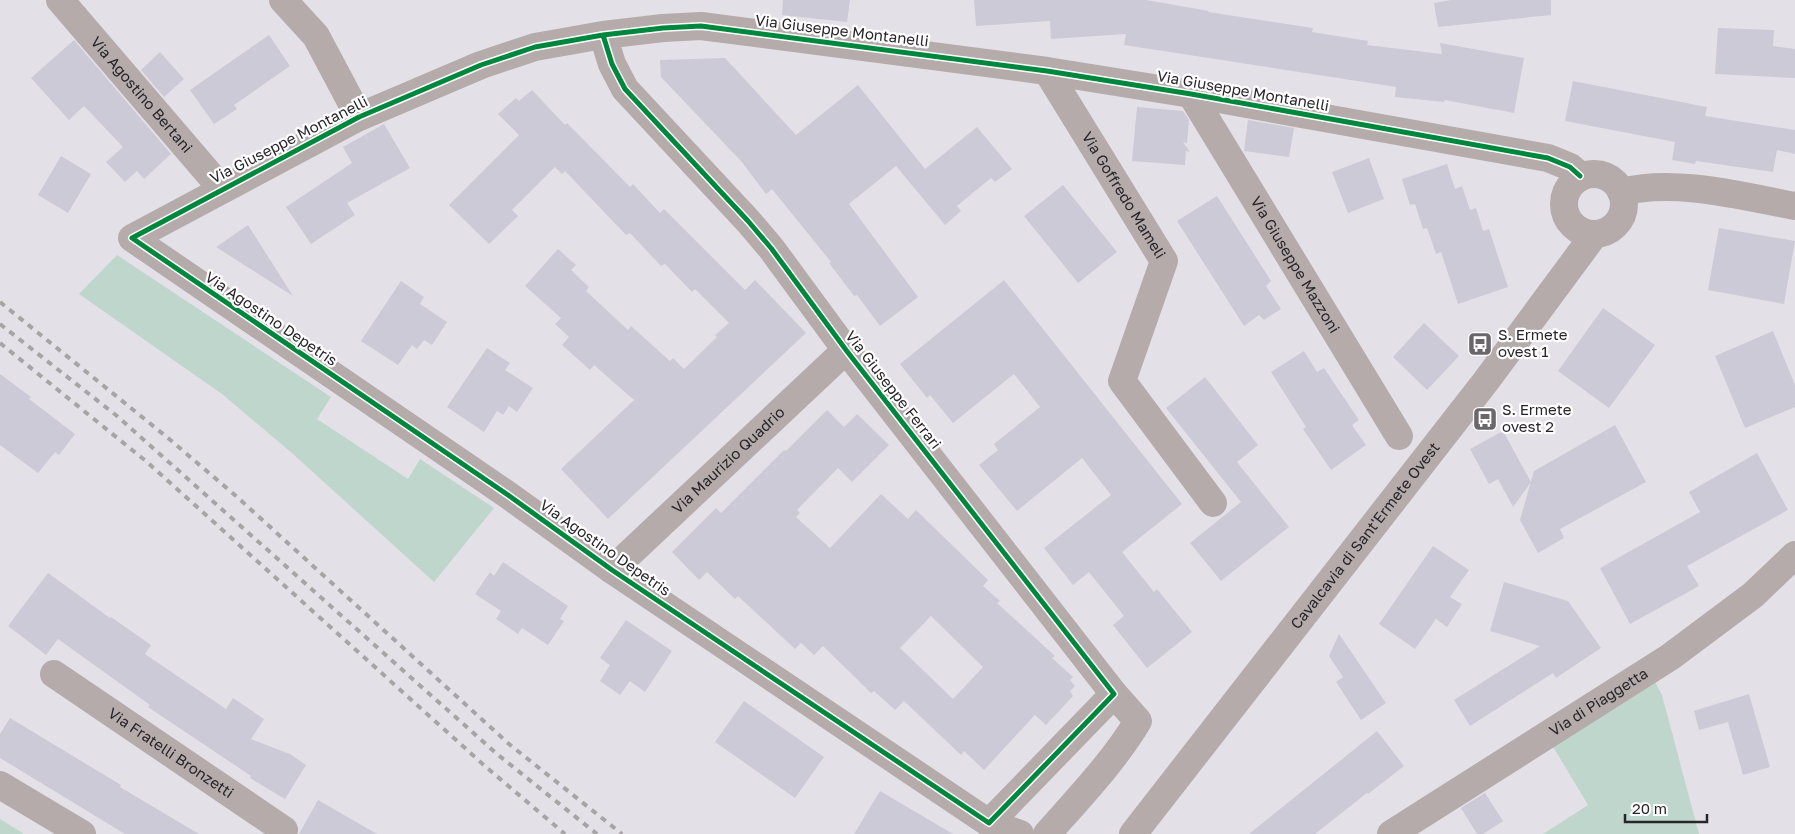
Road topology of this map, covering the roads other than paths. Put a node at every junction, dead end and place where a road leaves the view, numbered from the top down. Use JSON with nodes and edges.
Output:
{"nodes":[{"id":1,"x":60,"y":0,"type":"edge"},
{"id":2,"x":283,"y":0,"type":"edge"},
{"id":3,"x":603,"y":35,"type":"junction"},
{"id":4,"x":1047,"y":71,"type":"junction"},
{"id":5,"x":1191,"y":94,"type":"junction"},
{"id":6,"x":359,"y":116,"type":"junction"},
{"id":7,"x":1580,"y":176,"type":"junction"},
{"id":8,"x":222,"y":189,"type":"junction"},
{"id":9,"x":1621,"y":192,"type":"junction"},
{"id":10,"x":1795,"y":206,"type":"edge"},
{"id":11,"x":1594,"y":235,"type":"junction"},
{"id":12,"x":132,"y":238,"type":"joint"},
{"id":13,"x":846,"y":350,"type":"junction"},
{"id":14,"x":1399,"y":436,"type":"dead end"},
{"id":15,"x":1213,"y":503,"type":"dead end"},
{"id":16,"x":1795,"y":554,"type":"edge"},
{"id":17,"x":612,"y":570,"type":"junction"},
{"id":18,"x":54,"y":674,"type":"dead end"},
{"id":19,"x":1114,"y":694,"type":"junction"},
{"id":20,"x":0,"y":784,"type":"edge"},
{"id":21,"x":989,"y":823,"type":"junction"},
{"id":22,"x":82,"y":834,"type":"edge"},
{"id":23,"x":282,"y":834,"type":"edge"},
{"id":24,"x":1020,"y":834,"type":"edge"},
{"id":25,"x":1047,"y":834,"type":"edge"},
{"id":26,"x":1132,"y":834,"type":"edge"},
{"id":27,"x":1391,"y":834,"type":"edge"}],
"edges":[{"from":1,"to":8,"type":"street","name":"Via Agostino Bertani"},
{"from":2,"to":6,"type":"street"},
{"from":3,"to":4,"type":"street","name":"Via Giuseppe Montanelli"},
{"from":3,"to":6,"type":"street","name":"Via Giuseppe Montanelli"},
{"from":3,"to":13,"type":"street","name":"Via Giuseppe Ferrari"},
{"from":4,"to":5,"type":"street","name":"Via Giuseppe Montanelli"},
{"from":4,"to":15,"type":"street","name":"Via Goffredo Mameli"},
{"from":5,"to":7,"type":"street","name":"Via Giuseppe Montanelli"},
{"from":5,"to":14,"type":"street","name":"Via Giuseppe Mazzoni"},
{"from":6,"to":8,"type":"street","name":"Via Giuseppe Montanelli"},
{"from":7,"to":9,"type":"street"},
{"from":7,"to":11,"type":"street"},
{"from":8,"to":12,"type":"street","name":"Via Giuseppe Montanelli"},
{"from":9,"to":10,"type":"street"},
{"from":9,"to":11,"type":"street"},
{"from":11,"to":26,"type":"street","name":"Cavalcavia di Sant'Ermete Ovest"},
{"from":12,"to":17,"type":"street","name":"Via Agostino Depetris"},
{"from":13,"to":17,"type":"street","name":"Via Maurizio Quadrio"},
{"from":13,"to":19,"type":"street","name":"Via Giuseppe Ferrari"},
{"from":16,"to":27,"type":"street","name":"Via di Piaggetta"},
{"from":17,"to":21,"type":"street","name":"Via Agostino Depetris"},
{"from":18,"to":23,"type":"street","name":"Via Fratelli Bronzetti"},
{"from":19,"to":21,"type":"street"},
{"from":19,"to":25,"type":"street","name":"Via Giuseppe Ferrari"},
{"from":20,"to":22,"type":"street"},
{"from":21,"to":24,"type":"street","name":"Via Agostino Depetris"}]}
